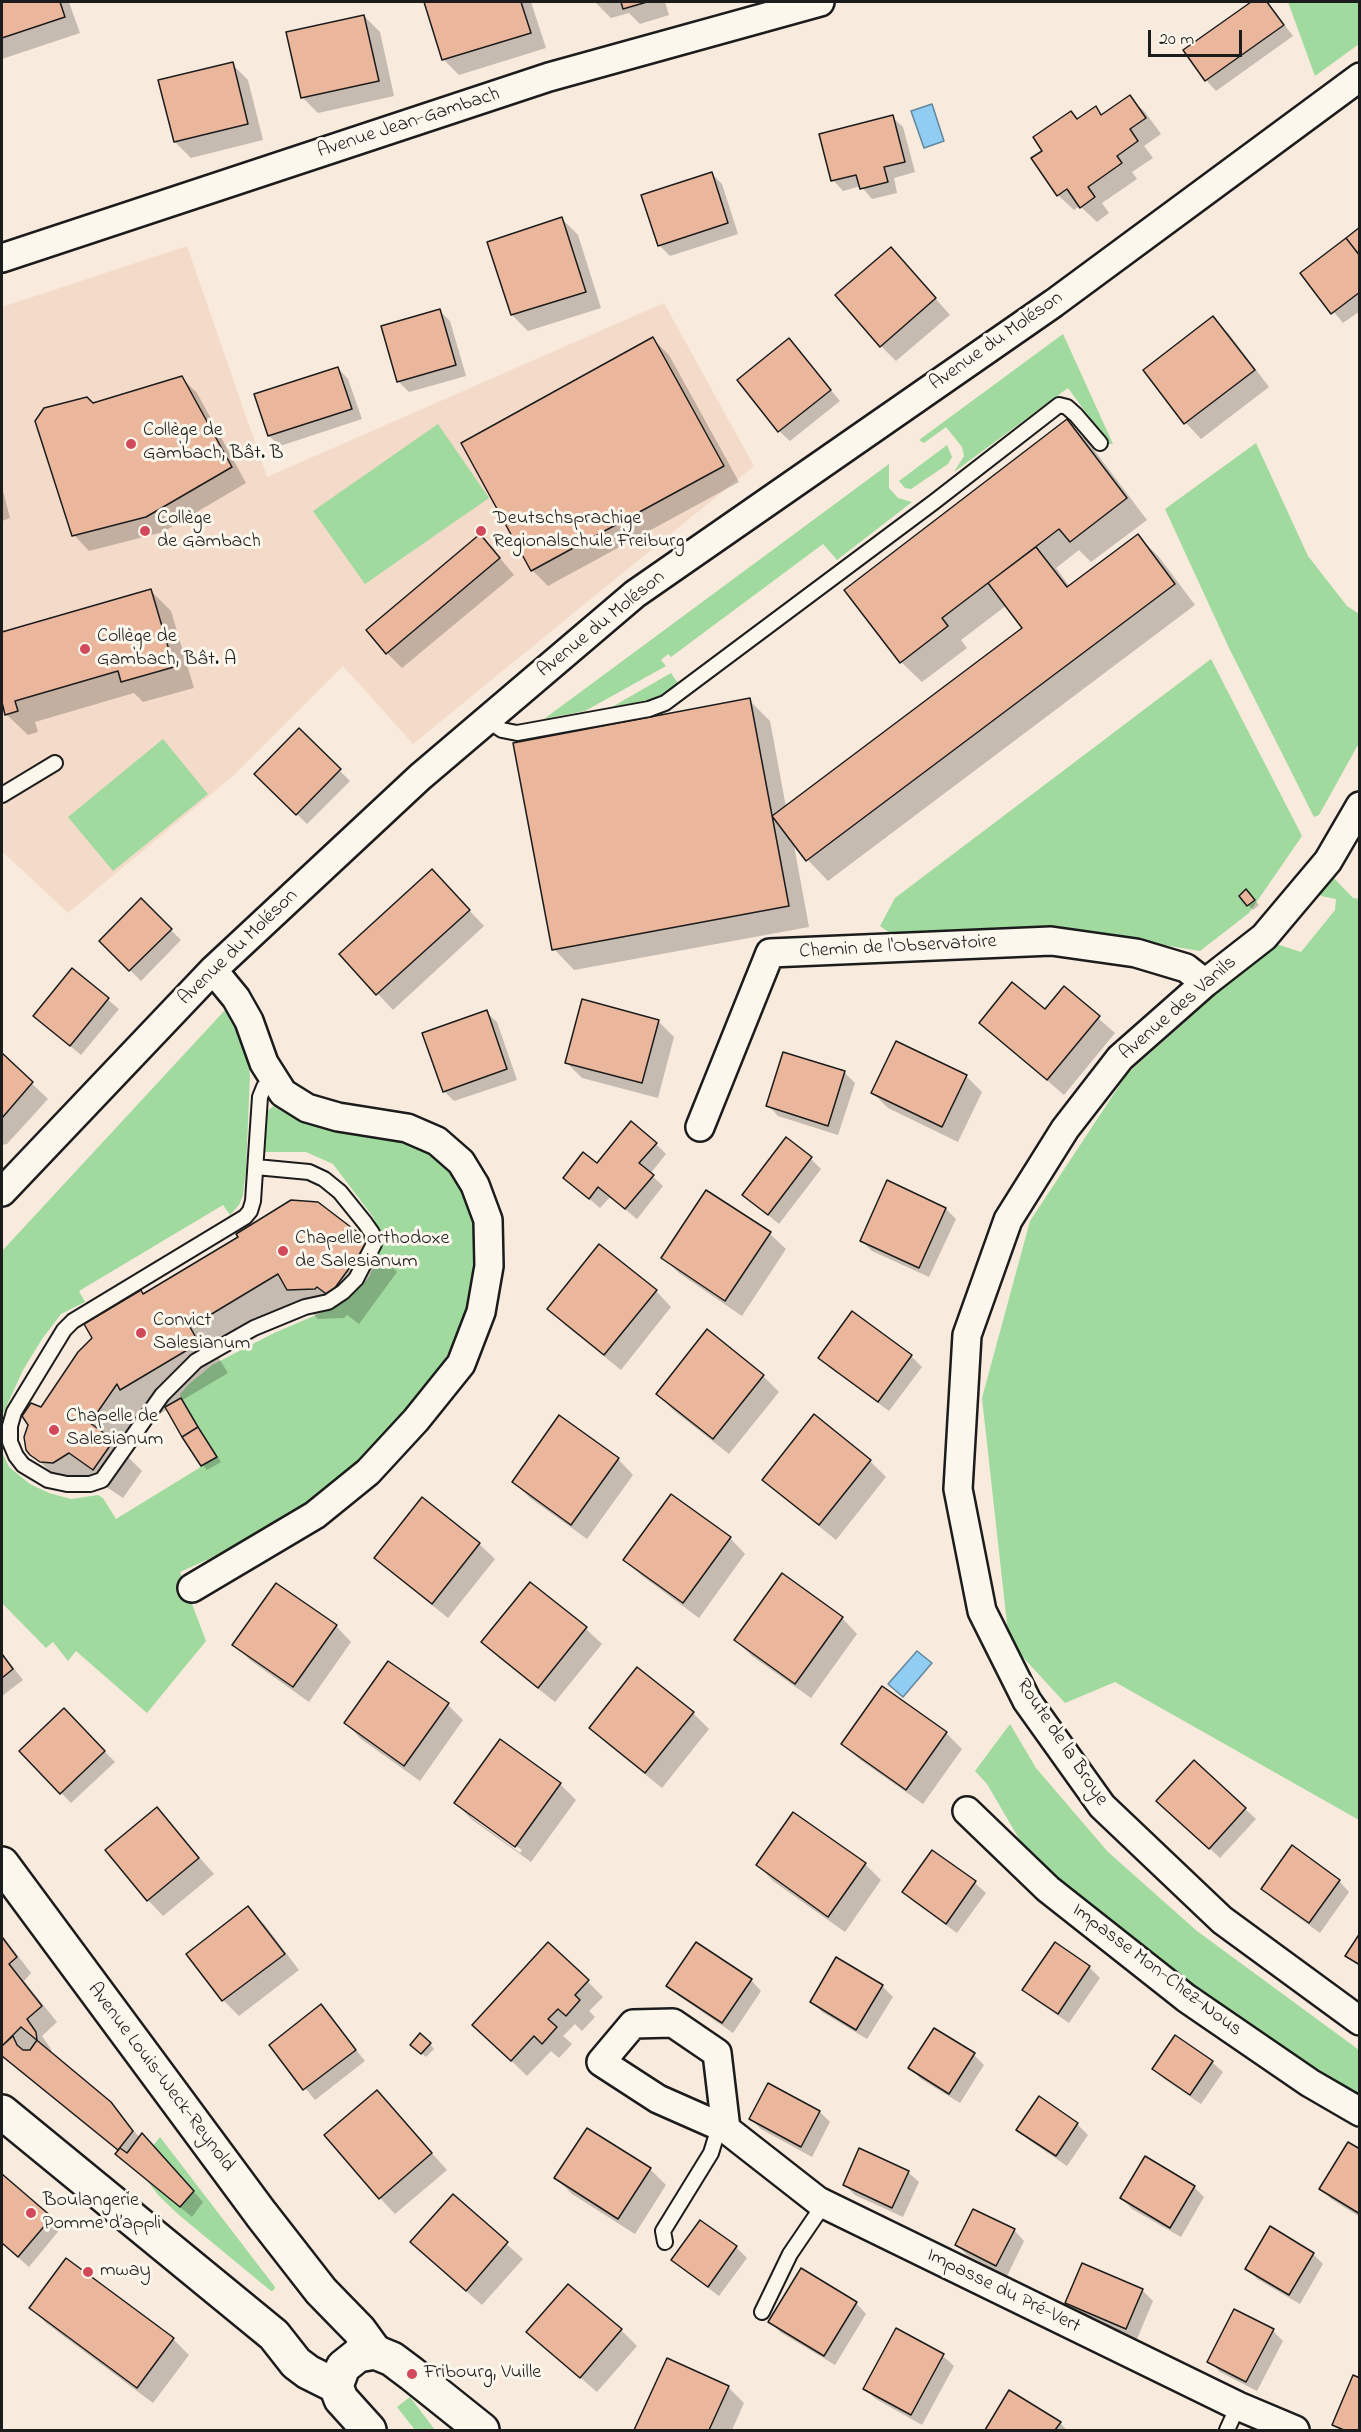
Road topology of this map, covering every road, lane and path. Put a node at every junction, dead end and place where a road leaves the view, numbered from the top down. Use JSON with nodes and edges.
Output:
{"nodes":[{"id":1,"x":820,"y":2,"type":"edge"},
{"id":2,"x":1359,"y":77,"type":"edge"},
{"id":3,"x":2,"y":258,"type":"edge"},
{"id":4,"x":1100,"y":443,"type":"dead end"},
{"id":5,"x":487,"y":720,"type":"junction"},
{"id":6,"x":55,"y":764,"type":"dead end"},
{"id":7,"x":2,"y":795,"type":"edge"},
{"id":8,"x":1359,"y":806,"type":"edge"},
{"id":9,"x":213,"y":970,"type":"junction"},
{"id":10,"x":1205,"y":983,"type":"junction"},
{"id":11,"x":274,"y":1079,"type":"junction"},
{"id":12,"x":700,"y":1127,"type":"dead end"},
{"id":13,"x":256,"y":1167,"type":"junction"},
{"id":14,"x":2,"y":1192,"type":"edge"},
{"id":15,"x":1008,"y":1220,"type":"joint"},
{"id":16,"x":192,"y":1588,"type":"dead end"},
{"id":17,"x":967,"y":1812,"type":"dead end"},
{"id":18,"x":2,"y":1864,"type":"edge"},
{"id":19,"x":1359,"y":2021,"type":"edge"},
{"id":20,"x":2,"y":2112,"type":"edge"},
{"id":21,"x":1359,"y":2112,"type":"edge"},
{"id":22,"x":723,"y":2128,"type":"junction"},
{"id":23,"x":824,"y":2204,"type":"junction"},
{"id":24,"x":665,"y":2242,"type":"dead end"},
{"id":25,"x":762,"y":2312,"type":"dead end"},
{"id":26,"x":353,"y":2365,"type":"junction"},
{"id":27,"x":1233,"y":2418,"type":"edge"},
{"id":28,"x":369,"y":2430,"type":"edge"},
{"id":29,"x":482,"y":2430,"type":"edge"},
{"id":30,"x":1295,"y":2430,"type":"edge"}],
"edges":[{"from":1,"to":3,"type":"street","name":"Avenue Jean-Gambach"},
{"from":2,"to":5,"type":"street","name":"Avenue du Moléson"},
{"from":4,"to":5,"type":"lane"},
{"from":5,"to":9,"type":"street","name":"Avenue du Moléson"},
{"from":6,"to":7,"type":"lane"},
{"from":8,"to":10,"type":"street","name":"Avenue des Vanils"},
{"from":9,"to":11,"type":"street"},
{"from":9,"to":14,"type":"street","name":"Avenue du Moléson"},
{"from":10,"to":12,"type":"street","name":"Chemin de l'Observatoire"},
{"from":10,"to":15,"type":"street","name":"Avenue des Vanils"},
{"from":11,"to":13,"type":"lane"},
{"from":11,"to":16,"type":"street"},
{"from":13,"to":13,"type":"lane"},
{"from":15,"to":19,"type":"street","name":"Route de la Broye"},
{"from":17,"to":21,"type":"street","name":"Impasse Mon-Chez-Nous"},
{"from":18,"to":26,"type":"main road","name":"Avenue Louis-Weck-Reynold"},
{"from":20,"to":26,"type":"main road"},
{"from":22,"to":22,"type":"street","name":"Impasse du Pré-Vert"},
{"from":22,"to":23,"type":"street","name":"Impasse du Pré-Vert"},
{"from":22,"to":24,"type":"lane"},
{"from":23,"to":25,"type":"lane"},
{"from":23,"to":27,"type":"street","name":"Impasse du Pré-Vert"},
{"from":26,"to":28,"type":"main road","name":"Avenue Louis-Weck-Reynold"},
{"from":26,"to":29,"type":"main road"},
{"from":27,"to":30,"type":"street","name":"Impasse du Pré-Vert"}]}
